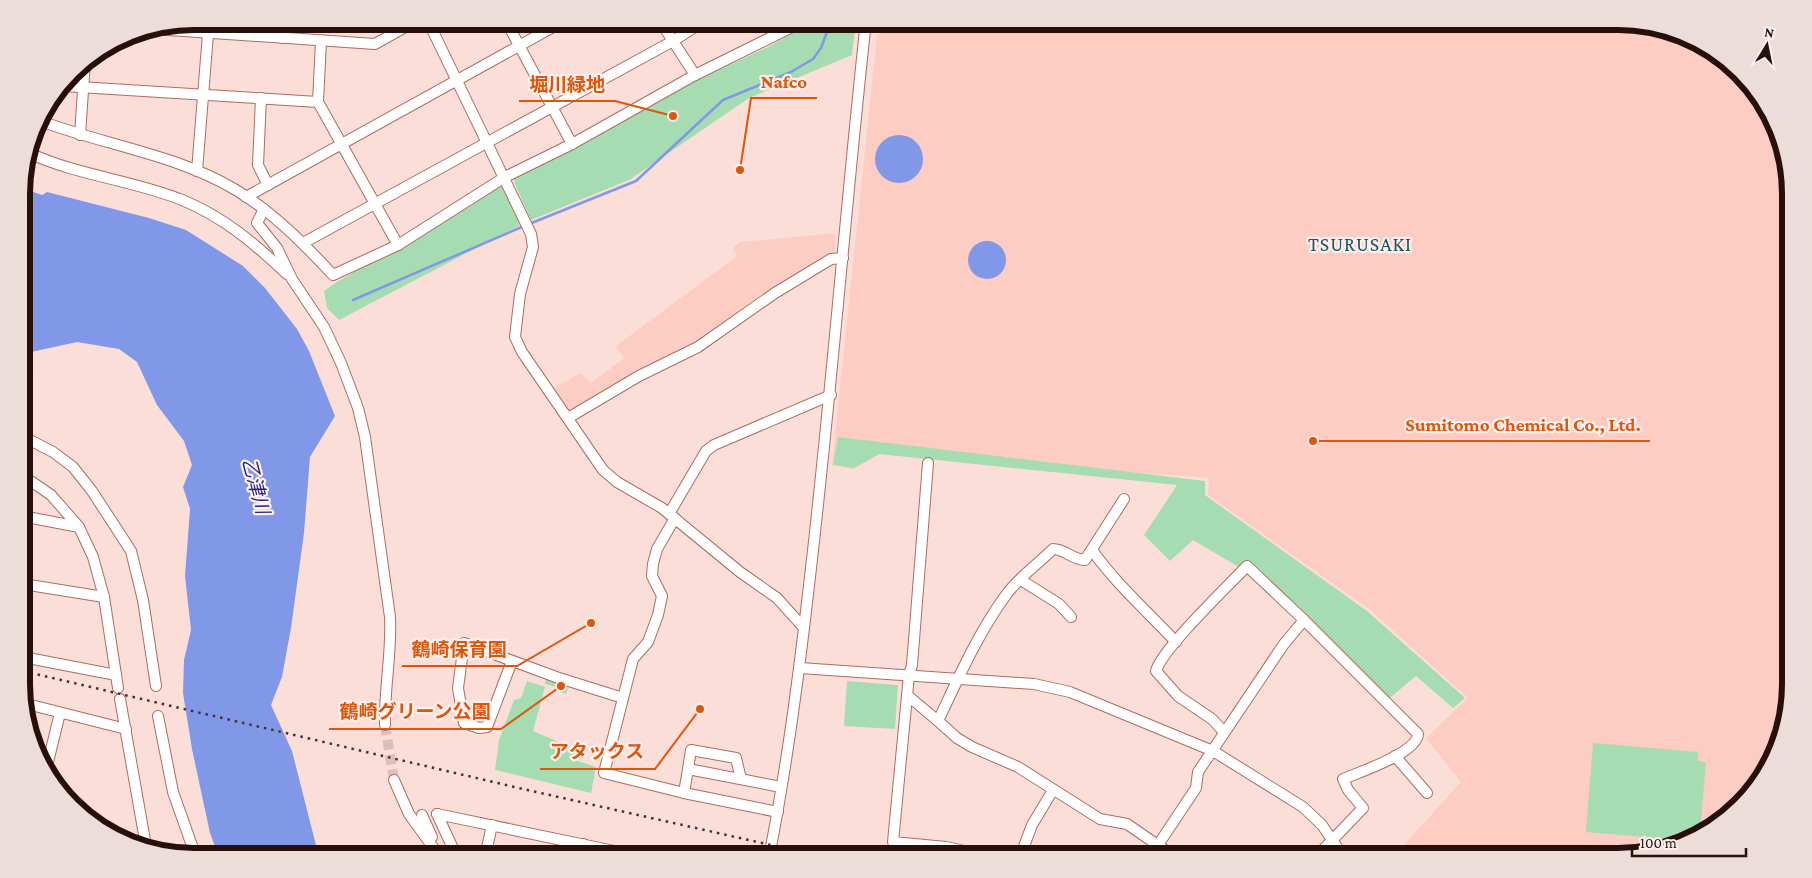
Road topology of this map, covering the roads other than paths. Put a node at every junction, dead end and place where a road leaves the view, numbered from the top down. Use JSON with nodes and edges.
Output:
{"nodes":[{"id":1,"x":208,"y":30,"type":"edge"},
{"id":2,"x":283,"y":30,"type":"edge"},
{"id":3,"x":400,"y":30,"type":"edge"},
{"id":4,"x":432,"y":30,"type":"edge"},
{"id":5,"x":511,"y":30,"type":"edge"},
{"id":6,"x":548,"y":30,"type":"edge"},
{"id":7,"x":666,"y":30,"type":"edge"},
{"id":8,"x":690,"y":30,"type":"edge"},
{"id":9,"x":786,"y":30,"type":"edge"},
{"id":10,"x":865,"y":30,"type":"edge"},
{"id":11,"x":170,"y":31,"type":"edge"},
{"id":12,"x":208,"y":34,"type":"junction"},
{"id":13,"x":282,"y":38,"type":"junction"},
{"id":14,"x":321,"y":41,"type":"junction"},
{"id":15,"x":673,"y":41,"type":"junction"},
{"id":16,"x":519,"y":46,"type":"junction"},
{"id":17,"x":84,"y":73,"type":"edge"},
{"id":18,"x":695,"y":76,"type":"junction"},
{"id":19,"x":458,"y":82,"type":"junction"},
{"id":20,"x":70,"y":87,"type":"edge"},
{"id":21,"x":83,"y":88,"type":"junction"},
{"id":22,"x":203,"y":95,"type":"junction"},
{"id":23,"x":261,"y":98,"type":"junction"},
{"id":24,"x":318,"y":102,"type":"junction"},
{"id":25,"x":552,"y":106,"type":"junction"},
{"id":26,"x":46,"y":123,"type":"edge"},
{"id":27,"x":80,"y":135,"type":"junction"},
{"id":28,"x":488,"y":142,"type":"junction"},
{"id":29,"x":572,"y":144,"type":"junction"},
{"id":30,"x":342,"y":145,"type":"junction"},
{"id":31,"x":35,"y":155,"type":"edge"},
{"id":32,"x":197,"y":171,"type":"junction"},
{"id":33,"x":505,"y":177,"type":"junction"},
{"id":34,"x":268,"y":185,"type":"junction"},
{"id":35,"x":246,"y":197,"type":"junction"},
{"id":36,"x":375,"y":204,"type":"junction"},
{"id":37,"x":264,"y":209,"type":"junction"},
{"id":38,"x":303,"y":243,"type":"junction"},
{"id":39,"x":398,"y":245,"type":"junction"},
{"id":40,"x":843,"y":258,"type":"junction"},
{"id":41,"x":292,"y":278,"type":"junction"},
{"id":42,"x":831,"y":395,"type":"junction"},
{"id":43,"x":568,"y":418,"type":"junction"},
{"id":44,"x":30,"y":440,"type":"edge"},
{"id":45,"x":928,"y":463,"type":"dead end"},
{"id":46,"x":30,"y":481,"type":"edge"},
{"id":47,"x":1124,"y":499,"type":"dead end"},
{"id":48,"x":672,"y":516,"type":"junction"},
{"id":49,"x":30,"y":518,"type":"edge"},
{"id":50,"x":79,"y":527,"type":"junction"},
{"id":51,"x":1092,"y":550,"type":"junction"},
{"id":52,"x":1021,"y":580,"type":"junction"},
{"id":53,"x":30,"y":585,"type":"edge"},
{"id":54,"x":104,"y":597,"type":"junction"},
{"id":55,"x":1071,"y":617,"type":"dead end"},
{"id":56,"x":1304,"y":620,"type":"junction"},
{"id":57,"x":804,"y":628,"type":"junction"},
{"id":58,"x":1176,"y":642,"type":"junction"},
{"id":59,"x":30,"y":658,"type":"edge"},
{"id":60,"x":512,"y":661,"type":"junction"},
{"id":61,"x":800,"y":668,"type":"junction"},
{"id":62,"x":116,"y":675,"type":"junction"},
{"id":63,"x":909,"y":675,"type":"junction"},
{"id":64,"x":958,"y":678,"type":"junction"},
{"id":65,"x":156,"y":686,"type":"dead end"},
{"id":66,"x":907,"y":695,"type":"junction"},
{"id":67,"x":623,"y":698,"type":"junction"},
{"id":68,"x":31,"y":705,"type":"edge"},
{"id":69,"x":60,"y":712,"type":"junction"},
{"id":70,"x":158,"y":716,"type":"dead end"},
{"id":71,"x":938,"y":721,"type":"junction"},
{"id":72,"x":385,"y":725,"type":"tunnel mouth"},
{"id":73,"x":126,"y":729,"type":"junction"},
{"id":74,"x":1224,"y":732,"type":"junction"},
{"id":75,"x":1213,"y":751,"type":"junction"},
{"id":76,"x":1395,"y":756,"type":"junction"},
{"id":77,"x":49,"y":759,"type":"edge"},
{"id":78,"x":688,"y":769,"type":"junction"},
{"id":79,"x":740,"y":779,"type":"junction"},
{"id":80,"x":394,"y":780,"type":"tunnel mouth"},
{"id":81,"x":781,"y":787,"type":"junction"},
{"id":82,"x":1053,"y":790,"type":"junction"},
{"id":83,"x":684,"y":793,"type":"junction"},
{"id":84,"x":1427,"y":793,"type":"dead end"},
{"id":85,"x":778,"y":812,"type":"junction"},
{"id":86,"x":422,"y":815,"type":"dead end"},
{"id":87,"x":492,"y":825,"type":"junction"},
{"id":88,"x":145,"y":840,"type":"edge"},
{"id":89,"x":1332,"y":840,"type":"junction"},
{"id":90,"x":583,"y":844,"type":"junction"},
{"id":91,"x":1158,"y":845,"type":"junction"},
{"id":92,"x":193,"y":848,"type":"edge"},
{"id":93,"x":435,"y":848,"type":"edge"},
{"id":94,"x":437,"y":848,"type":"edge"},
{"id":95,"x":453,"y":848,"type":"edge"},
{"id":96,"x":488,"y":848,"type":"edge"},
{"id":97,"x":582,"y":848,"type":"edge"},
{"id":98,"x":601,"y":848,"type":"edge"},
{"id":99,"x":771,"y":848,"type":"edge"},
{"id":100,"x":946,"y":848,"type":"edge"},
{"id":101,"x":1023,"y":848,"type":"edge"},
{"id":102,"x":1163,"y":848,"type":"edge"},
{"id":103,"x":1324,"y":848,"type":"edge"},
{"id":104,"x":1338,"y":848,"type":"edge"}],
"edges":[{"from":1,"to":12,"type":"street"},
{"from":2,"to":13,"type":"street"},
{"from":3,"to":14,"type":"street"},
{"from":4,"to":19,"type":"street"},
{"from":5,"to":16,"type":"street"},
{"from":6,"to":16,"type":"street"},
{"from":7,"to":15,"type":"street"},
{"from":8,"to":15,"type":"street"},
{"from":9,"to":18,"type":"street"},
{"from":10,"to":40,"type":"street"},
{"from":11,"to":12,"type":"street"},
{"from":12,"to":13,"type":"street"},
{"from":12,"to":22,"type":"street"},
{"from":13,"to":14,"type":"street"},
{"from":14,"to":24,"type":"street"},
{"from":15,"to":18,"type":"street"},
{"from":15,"to":25,"type":"street"},
{"from":16,"to":19,"type":"street"},
{"from":16,"to":25,"type":"street"},
{"from":17,"to":21,"type":"street"},
{"from":18,"to":29,"type":"street"},
{"from":19,"to":28,"type":"street"},
{"from":19,"to":30,"type":"street"},
{"from":20,"to":21,"type":"street"},
{"from":21,"to":22,"type":"street"},
{"from":21,"to":27,"type":"street"},
{"from":22,"to":23,"type":"street"},
{"from":22,"to":32,"type":"street"},
{"from":23,"to":24,"type":"street"},
{"from":23,"to":34,"type":"street"},
{"from":24,"to":30,"type":"street"},
{"from":25,"to":28,"type":"street"},
{"from":25,"to":29,"type":"street"},
{"from":26,"to":27,"type":"street"},
{"from":27,"to":32,"type":"street"},
{"from":28,"to":33,"type":"street"},
{"from":28,"to":36,"type":"street"},
{"from":29,"to":33,"type":"street"},
{"from":30,"to":34,"type":"street"},
{"from":30,"to":36,"type":"street"},
{"from":31,"to":41,"type":"street"},
{"from":32,"to":35,"type":"street"},
{"from":33,"to":39,"type":"street"},
{"from":33,"to":43,"type":"street"},
{"from":34,"to":35,"type":"street"},
{"from":35,"to":37,"type":"street"},
{"from":36,"to":38,"type":"street"},
{"from":36,"to":39,"type":"street"},
{"from":37,"to":38,"type":"street"},
{"from":37,"to":41,"type":"street"},
{"from":38,"to":39,"type":"street"},
{"from":40,"to":42,"type":"street"},
{"from":40,"to":43,"type":"street"},
{"from":41,"to":72,"type":"street"},
{"from":42,"to":48,"type":"street"},
{"from":42,"to":57,"type":"street"},
{"from":43,"to":48,"type":"street"},
{"from":44,"to":65,"type":"street"},
{"from":45,"to":63,"type":"street"},
{"from":46,"to":50,"type":"street"},
{"from":47,"to":51,"type":"street"},
{"from":48,"to":57,"type":"street"},
{"from":48,"to":67,"type":"street"},
{"from":49,"to":50,"type":"street"},
{"from":50,"to":54,"type":"street"},
{"from":51,"to":52,"type":"street"},
{"from":51,"to":58,"type":"street"},
{"from":52,"to":55,"type":"street"},
{"from":52,"to":64,"type":"street"},
{"from":53,"to":54,"type":"street"},
{"from":54,"to":62,"type":"street"},
{"from":56,"to":58,"type":"street"},
{"from":56,"to":74,"type":"street"},
{"from":56,"to":76,"type":"street"},
{"from":57,"to":61,"type":"street"},
{"from":58,"to":74,"type":"street"},
{"from":59,"to":62,"type":"street"},
{"from":60,"to":60,"type":"street"},
{"from":60,"to":67,"type":"street"},
{"from":61,"to":63,"type":"street"},
{"from":61,"to":81,"type":"street"},
{"from":62,"to":73,"type":"street"},
{"from":63,"to":64,"type":"street"},
{"from":63,"to":66,"type":"street"},
{"from":64,"to":71,"type":"street"},
{"from":64,"to":75,"type":"street"},
{"from":66,"to":71,"type":"street"},
{"from":66,"to":100,"type":"street"},
{"from":67,"to":83,"type":"street"},
{"from":68,"to":69,"type":"street"},
{"from":69,"to":73,"type":"street"},
{"from":69,"to":77,"type":"street"},
{"from":70,"to":92,"type":"street"},
{"from":71,"to":82,"type":"street"},
{"from":73,"to":88,"type":"street"},
{"from":74,"to":75,"type":"street"},
{"from":75,"to":89,"type":"street"},
{"from":75,"to":91,"type":"street"},
{"from":76,"to":84,"type":"street"},
{"from":76,"to":89,"type":"street"},
{"from":78,"to":79,"type":"street"},
{"from":78,"to":79,"type":"street"},
{"from":78,"to":83,"type":"street"},
{"from":79,"to":81,"type":"street"},
{"from":80,"to":93,"type":"street"},
{"from":81,"to":85,"type":"street"},
{"from":82,"to":91,"type":"street"},
{"from":82,"to":101,"type":"street"},
{"from":83,"to":85,"type":"street"},
{"from":85,"to":99,"type":"street"},
{"from":86,"to":94,"type":"street"},
{"from":87,"to":90,"type":"street"},
{"from":87,"to":95,"type":"street"},
{"from":87,"to":96,"type":"street"},
{"from":89,"to":103,"type":"street"},
{"from":89,"to":104,"type":"street"},
{"from":90,"to":97,"type":"street"},
{"from":90,"to":98,"type":"street"},
{"from":91,"to":102,"type":"street"}]}
